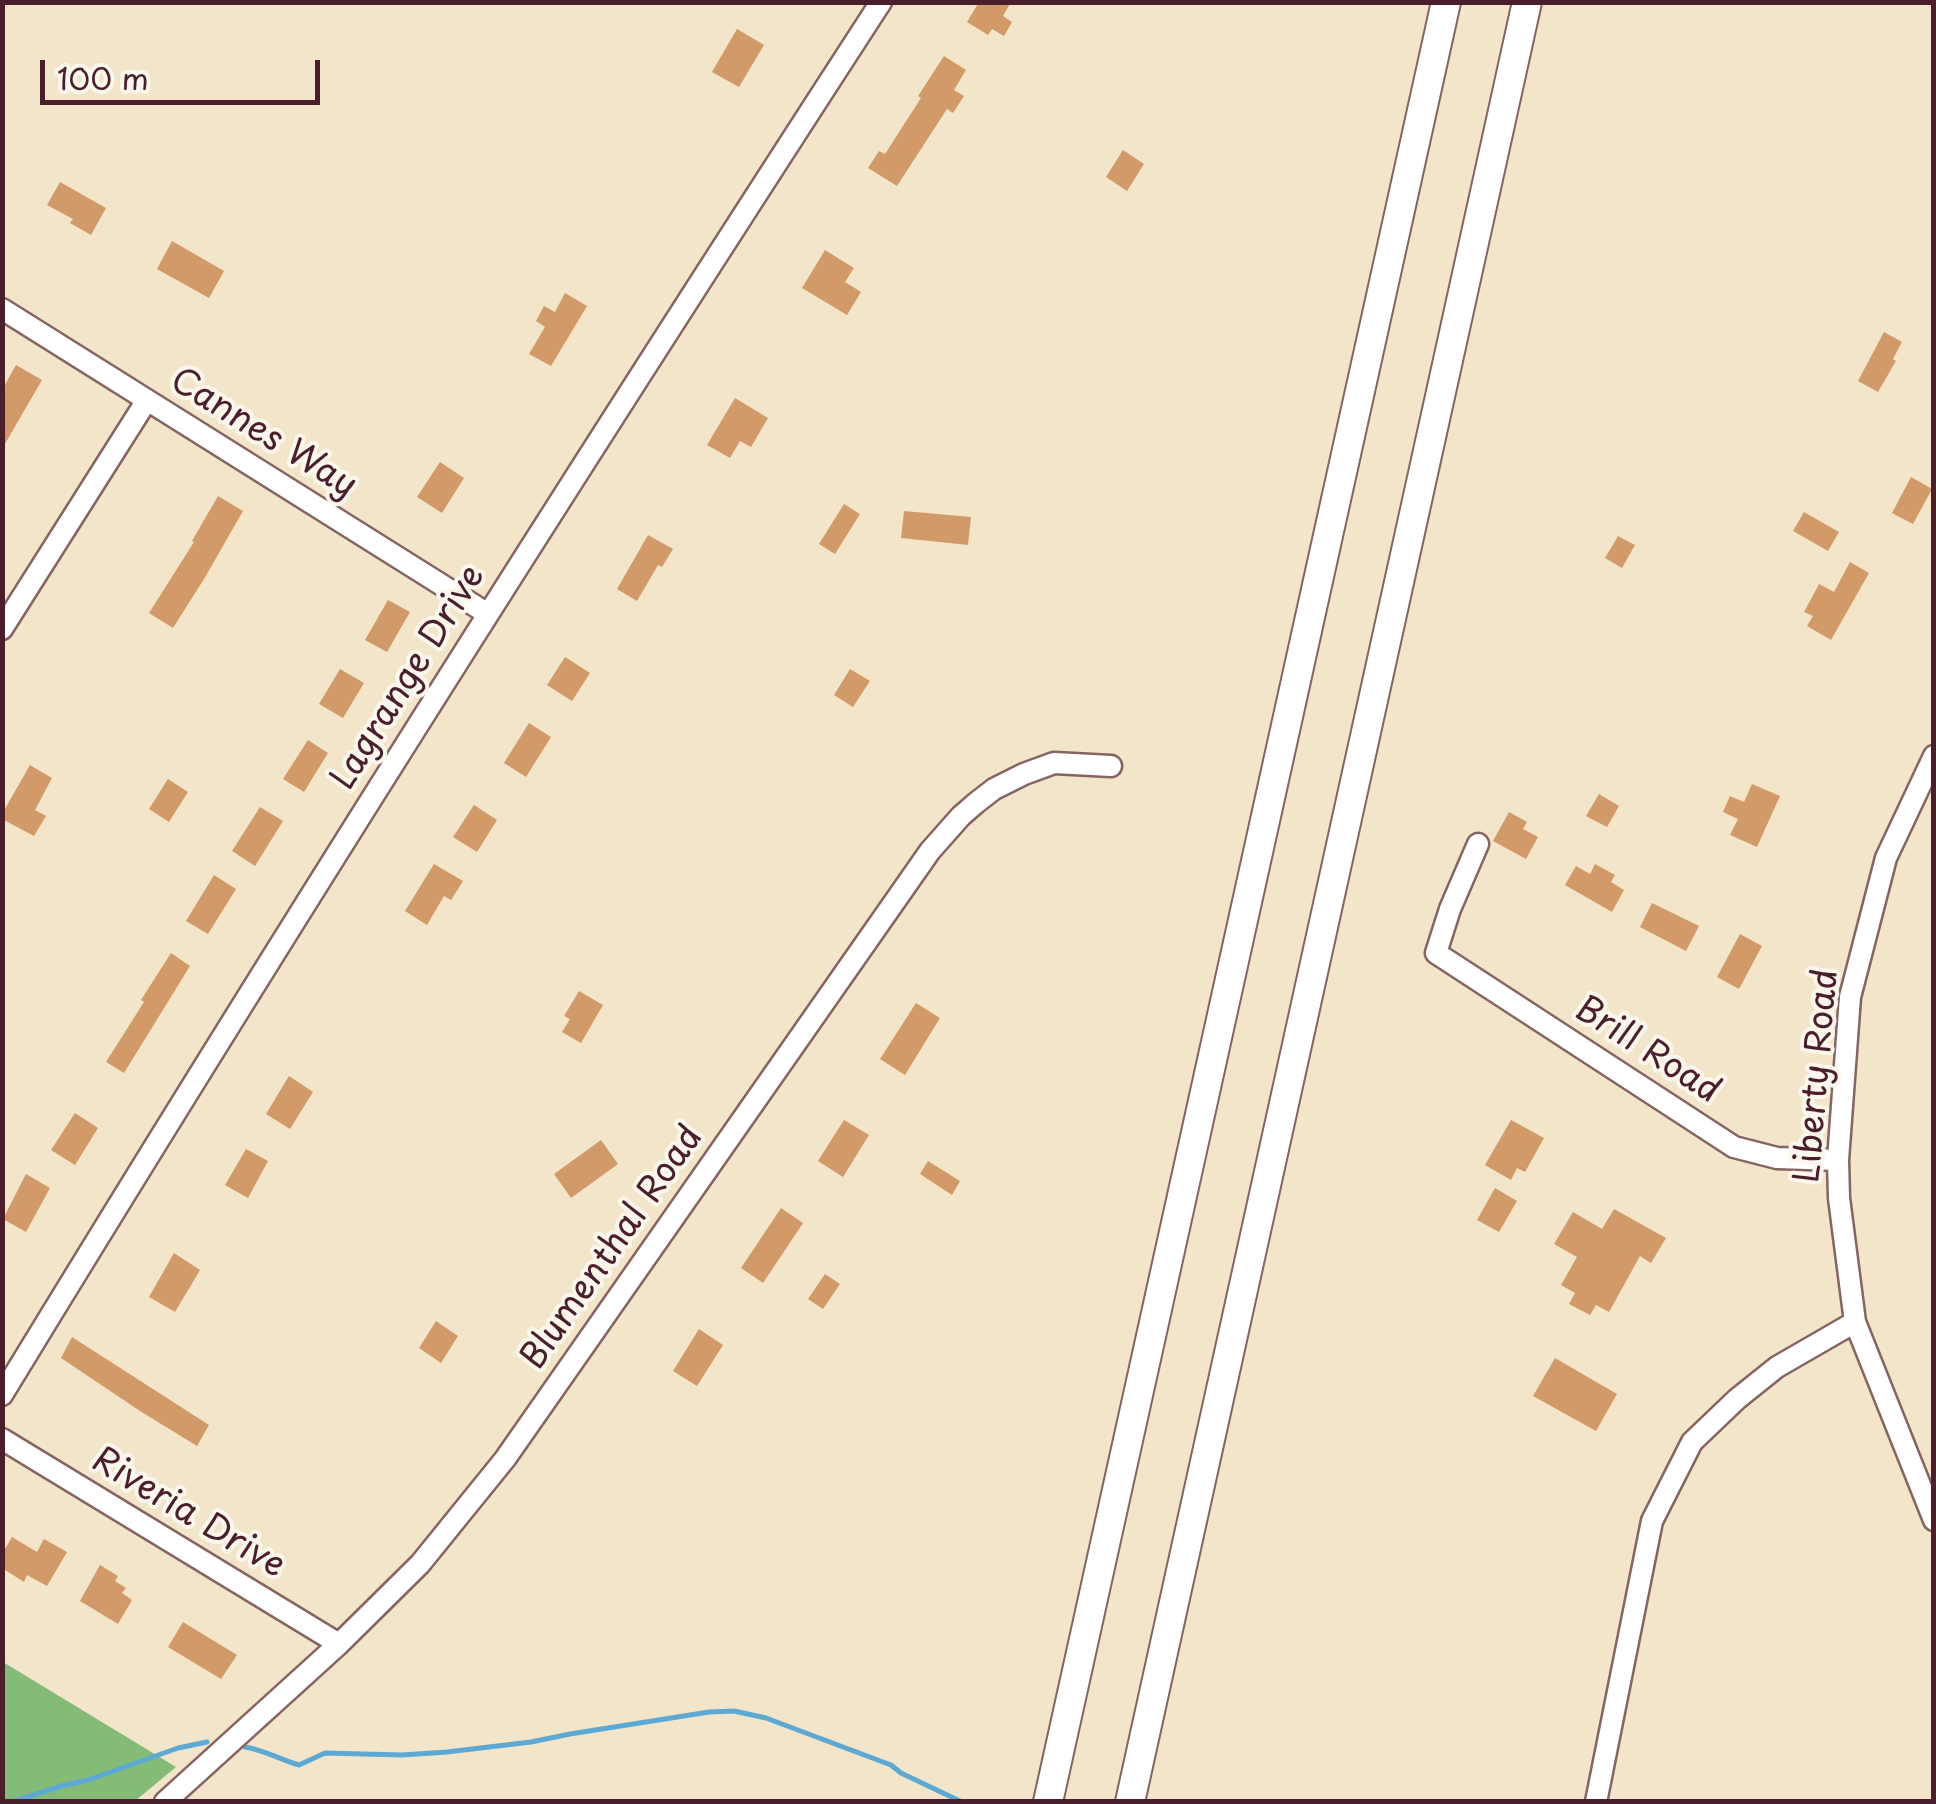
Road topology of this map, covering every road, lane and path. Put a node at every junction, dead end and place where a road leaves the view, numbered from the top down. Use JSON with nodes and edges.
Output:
{"nodes":[{"id":1,"x":881,"y":2,"type":"edge"},
{"id":2,"x":1446,"y":2,"type":"edge"},
{"id":3,"x":1527,"y":2,"type":"edge"},
{"id":4,"x":2,"y":309,"type":"edge"},
{"id":5,"x":147,"y":400,"type":"junction"},
{"id":6,"x":488,"y":614,"type":"junction"},
{"id":7,"x":2,"y":629,"type":"edge"},
{"id":8,"x":1934,"y":756,"type":"edge"},
{"id":9,"x":1110,"y":766,"type":"dead end"},
{"id":10,"x":1478,"y":844,"type":"dead end"},
{"id":11,"x":1838,"y":1160,"type":"junction"},
{"id":12,"x":1856,"y":1322,"type":"junction"},
{"id":13,"x":2,"y":1394,"type":"edge"},
{"id":14,"x":2,"y":1439,"type":"edge"},
{"id":15,"x":1932,"y":1513,"type":"edge"},
{"id":16,"x":339,"y":1644,"type":"junction"},
{"id":17,"x":165,"y":1802,"type":"edge"},
{"id":18,"x":1048,"y":1802,"type":"edge"},
{"id":19,"x":1130,"y":1802,"type":"edge"},
{"id":20,"x":1596,"y":1802,"type":"edge"}],
"edges":[{"from":1,"to":6,"type":"street","name":"Lagrange Drive"},
{"from":2,"to":18,"type":"highway"},
{"from":3,"to":19,"type":"highway"},
{"from":4,"to":5,"type":"street","name":"Cannes Way"},
{"from":5,"to":6,"type":"street","name":"Cannes Way"},
{"from":5,"to":7,"type":"street"},
{"from":6,"to":13,"type":"street","name":"Lagrange Drive"},
{"from":8,"to":11,"type":"street","name":"Liberty Road"},
{"from":9,"to":16,"type":"street","name":"Blumenthal Road"},
{"from":10,"to":11,"type":"street","name":"Brill Road"},
{"from":11,"to":12,"type":"street","name":"Liberty Road"},
{"from":12,"to":15,"type":"street","name":"Liberty Road"},
{"from":12,"to":20,"type":"street"},
{"from":14,"to":16,"type":"street","name":"Riveria Drive"},
{"from":16,"to":17,"type":"street","name":"Blumenthal Road"}]}
